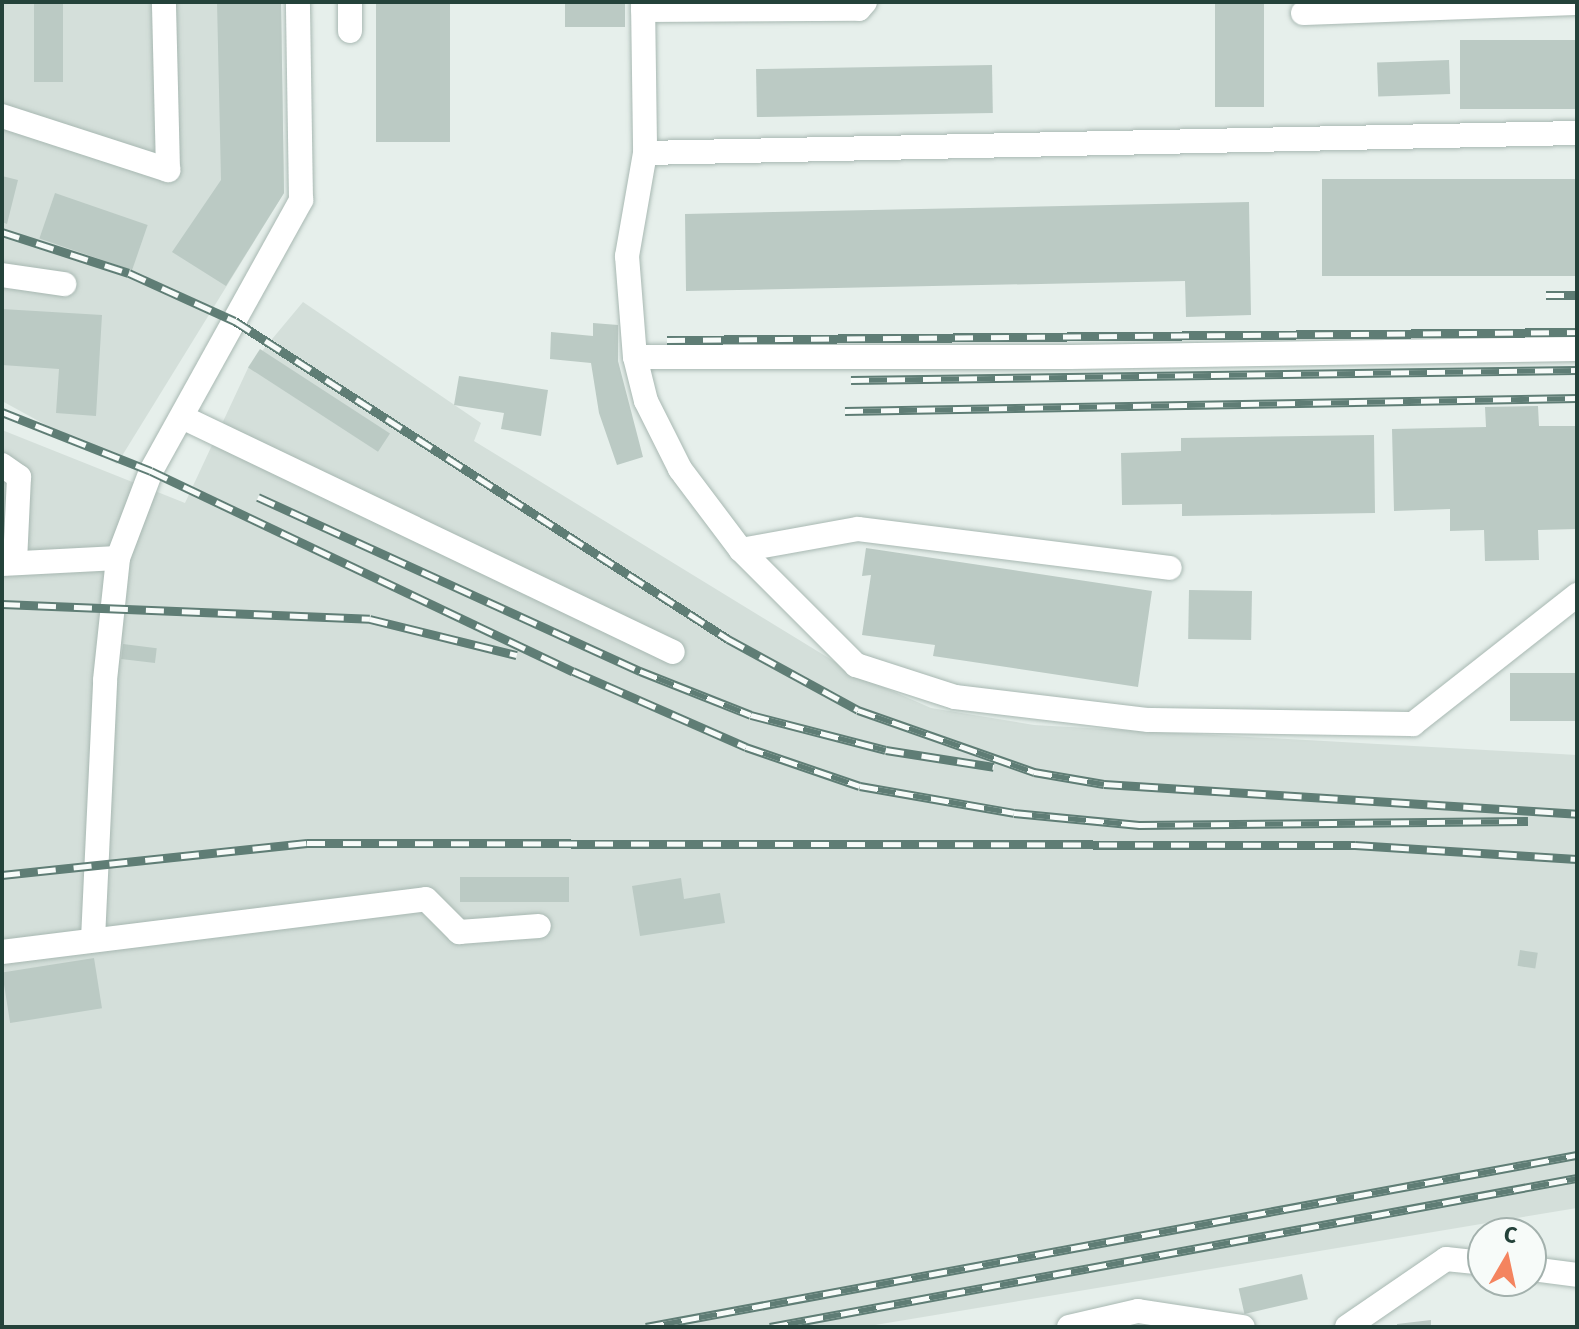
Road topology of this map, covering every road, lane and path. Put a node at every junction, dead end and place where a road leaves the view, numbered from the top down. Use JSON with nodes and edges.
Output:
{"nodes":[{"id":1,"x":164,"y":2,"type":"edge"},
{"id":2,"x":298,"y":2,"type":"edge"},
{"id":3,"x":350,"y":2,"type":"edge"},
{"id":4,"x":865,"y":2,"type":"edge"},
{"id":5,"x":1577,"y":3,"type":"edge"},
{"id":6,"x":643,"y":6,"type":"edge"},
{"id":7,"x":1303,"y":13,"type":"dead end"},
{"id":8,"x":350,"y":31,"type":"dead end"},
{"id":9,"x":2,"y":116,"type":"edge"},
{"id":10,"x":35,"y":129,"type":"junction"},
{"id":11,"x":2,"y":130,"type":"edge"},
{"id":12,"x":1577,"y":133,"type":"edge"},
{"id":13,"x":645,"y":153,"type":"junction"},
{"id":14,"x":2,"y":275,"type":"edge"},
{"id":15,"x":64,"y":284,"type":"dead end"},
{"id":16,"x":1577,"y":349,"type":"edge"},
{"id":17,"x":635,"y":357,"type":"junction"},
{"id":18,"x":182,"y":417,"type":"junction"},
{"id":19,"x":2,"y":465,"type":"edge"},
{"id":20,"x":741,"y":550,"type":"junction"},
{"id":21,"x":118,"y":558,"type":"junction"},
{"id":22,"x":8,"y":563,"type":"edge"},
{"id":23,"x":1170,"y":568,"type":"dead end"},
{"id":24,"x":1577,"y":595,"type":"edge"},
{"id":25,"x":673,"y":652,"type":"dead end"},
{"id":26,"x":539,"y":926,"type":"dead end"},
{"id":27,"x":93,"y":939,"type":"junction"},
{"id":28,"x":2,"y":952,"type":"edge"},
{"id":29,"x":1467,"y":1261,"type":"edge"},
{"id":30,"x":1547,"y":1271,"type":"edge"},
{"id":31,"x":1577,"y":1275,"type":"edge"},
{"id":32,"x":1069,"y":1327,"type":"edge"},
{"id":33,"x":1243,"y":1327,"type":"edge"},
{"id":34,"x":1347,"y":1327,"type":"edge"}],
"edges":[{"from":1,"to":10,"type":"street"},
{"from":2,"to":18,"type":"street"},
{"from":3,"to":8,"type":"street"},
{"from":4,"to":6,"type":"street"},
{"from":5,"to":7,"type":"street"},
{"from":6,"to":13,"type":"street"},
{"from":9,"to":10,"type":"street"},
{"from":10,"to":11,"type":"street"},
{"from":12,"to":13,"type":"street"},
{"from":13,"to":17,"type":"street"},
{"from":14,"to":15,"type":"street"},
{"from":16,"to":17,"type":"street"},
{"from":17,"to":20,"type":"street"},
{"from":18,"to":21,"type":"street"},
{"from":18,"to":25,"type":"street"},
{"from":19,"to":22,"type":"street"},
{"from":20,"to":23,"type":"street"},
{"from":20,"to":24,"type":"street"},
{"from":21,"to":22,"type":"street"},
{"from":21,"to":27,"type":"street"},
{"from":26,"to":27,"type":"street"},
{"from":27,"to":28,"type":"street"},
{"from":29,"to":34,"type":"street"},
{"from":30,"to":31,"type":"street"},
{"from":32,"to":33,"type":"street"}]}
